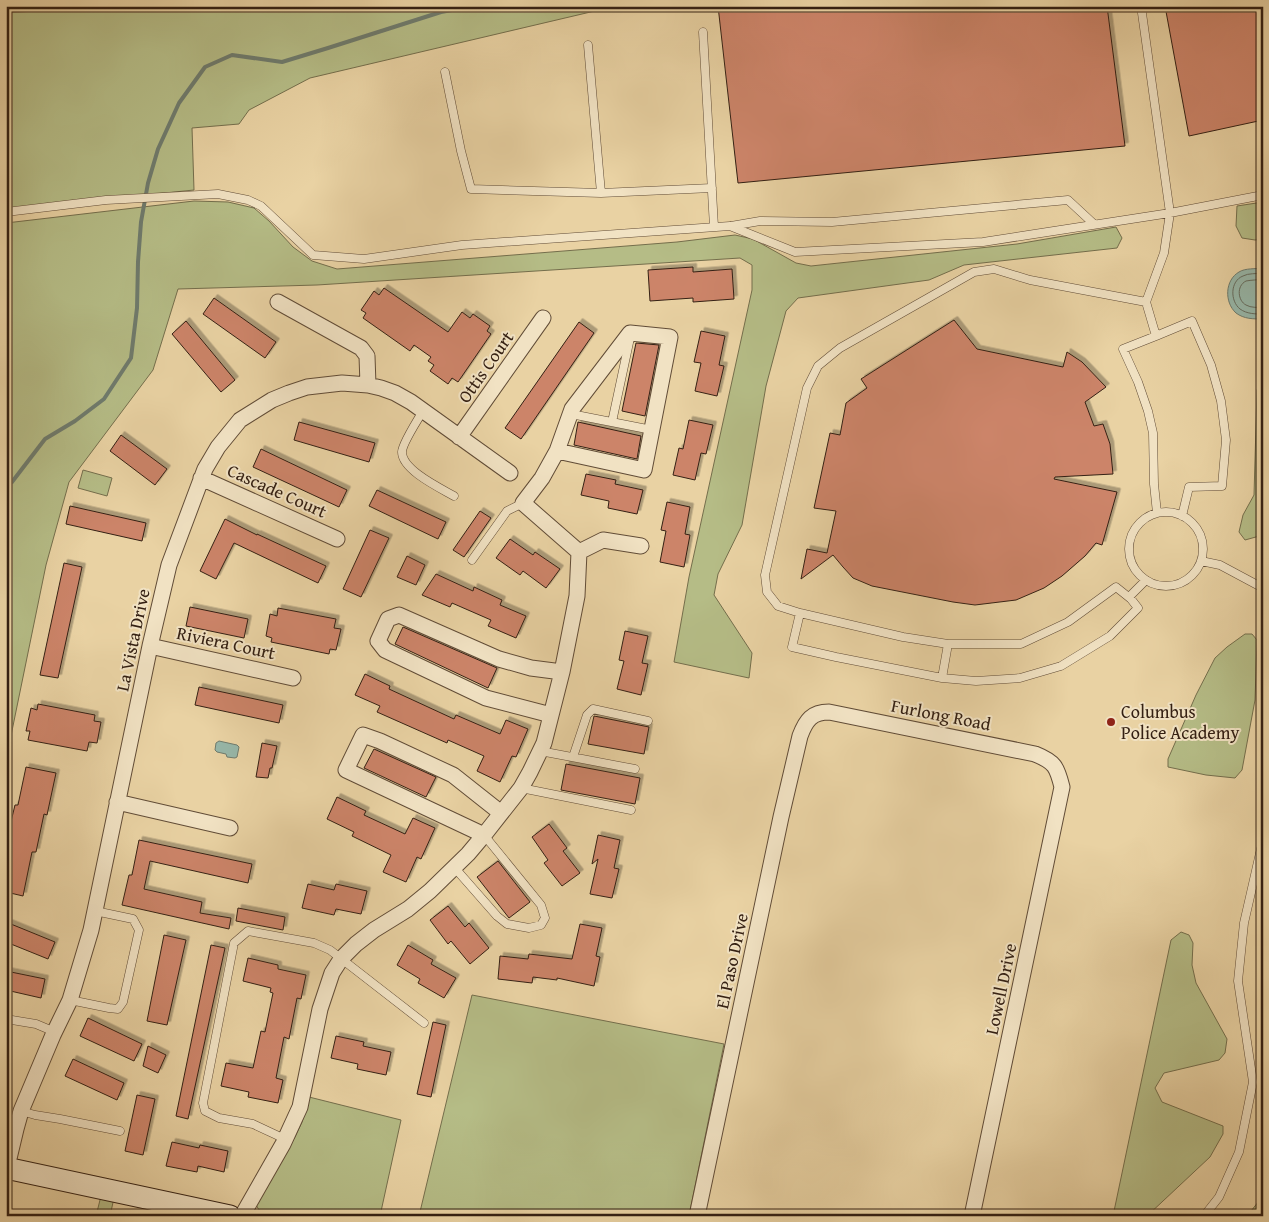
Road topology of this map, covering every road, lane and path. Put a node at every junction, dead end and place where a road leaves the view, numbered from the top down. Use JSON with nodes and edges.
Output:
{"nodes":[{"id":1,"x":1142,"y":6,"type":"edge"},
{"id":2,"x":703,"y":32,"type":"dead end"},
{"id":3,"x":588,"y":45,"type":"dead end"},
{"id":4,"x":445,"y":72,"type":"dead end"},
{"id":5,"x":712,"y":188,"type":"junction"},
{"id":6,"x":602,"y":193,"type":"junction"},
{"id":7,"x":1263,"y":195,"type":"edge"},
{"id":8,"x":6,"y":212,"type":"edge"},
{"id":9,"x":1170,"y":213,"type":"junction"},
{"id":10,"x":1095,"y":225,"type":"junction"},
{"id":11,"x":730,"y":226,"type":"junction"},
{"id":12,"x":714,"y":228,"type":"junction"},
{"id":13,"x":278,"y":302,"type":"dead end"},
{"id":14,"x":1146,"y":302,"type":"junction"},
{"id":15,"x":543,"y":318,"type":"dead end"},
{"id":16,"x":631,"y":333,"type":"junction"},
{"id":17,"x":1156,"y":336,"type":"junction"},
{"id":18,"x":368,"y":385,"type":"junction"},
{"id":19,"x":423,"y":410,"type":"junction"},
{"id":20,"x":571,"y":414,"type":"junction"},
{"id":21,"x":612,"y":422,"type":"junction"},
{"id":22,"x":652,"y":430,"type":"junction"},
{"id":23,"x":460,"y":437,"type":"junction"},
{"id":24,"x":557,"y":451,"type":"junction"},
{"id":25,"x":510,"y":473,"type":"dead end"},
{"id":26,"x":201,"y":478,"type":"junction"},
{"id":27,"x":454,"y":496,"type":"dead end"},
{"id":28,"x":523,"y":503,"type":"junction"},
{"id":29,"x":1157,"y":513,"type":"junction"},
{"id":30,"x":1182,"y":516,"type":"junction"},
{"id":31,"x":337,"y":539,"type":"dead end"},
{"id":32,"x":641,"y":546,"type":"dead end"},
{"id":33,"x":579,"y":552,"type":"junction"},
{"id":34,"x":472,"y":560,"type":"dead end"},
{"id":35,"x":1202,"y":561,"type":"junction"},
{"id":36,"x":1146,"y":580,"type":"junction"},
{"id":37,"x":1263,"y":588,"type":"edge"},
{"id":38,"x":1129,"y":597,"type":"junction"},
{"id":39,"x":800,"y":613,"type":"junction"},
{"id":40,"x":948,"y":644,"type":"junction"},
{"id":41,"x":150,"y":646,"type":"junction"},
{"id":42,"x":562,"y":672,"type":"junction"},
{"id":43,"x":293,"y":678,"type":"dead end"},
{"id":44,"x":942,"y":678,"type":"junction"},
{"id":45,"x":551,"y":715,"type":"junction"},
{"id":46,"x":811,"y":716,"type":"joint"},
{"id":47,"x":648,"y":721,"type":"dead end"},
{"id":48,"x":540,"y":751,"type":"junction"},
{"id":49,"x":573,"y":757,"type":"junction"},
{"id":50,"x":635,"y":769,"type":"dead end"},
{"id":51,"x":1058,"y":770,"type":"joint"},
{"id":52,"x":521,"y":788,"type":"junction"},
{"id":53,"x":117,"y":802,"type":"junction"},
{"id":54,"x":631,"y":810,"type":"dead end"},
{"id":55,"x":501,"y":813,"type":"junction"},
{"id":56,"x":230,"y":828,"type":"dead end"},
{"id":57,"x":484,"y":835,"type":"junction"},
{"id":58,"x":1263,"y":840,"type":"edge"},
{"id":59,"x":454,"y":867,"type":"junction"},
{"id":60,"x":95,"y":910,"type":"junction"},
{"id":61,"x":341,"y":959,"type":"junction"},
{"id":62,"x":70,"y":1000,"type":"junction"},
{"id":63,"x":6,"y":1019,"type":"edge"},
{"id":64,"x":424,"y":1023,"type":"dead end"},
{"id":65,"x":55,"y":1032,"type":"junction"},
{"id":66,"x":21,"y":1111,"type":"junction"},
{"id":67,"x":120,"y":1131,"type":"dead end"},
{"id":68,"x":286,"y":1139,"type":"junction"},
{"id":69,"x":6,"y":1169,"type":"edge"},
{"id":70,"x":200,"y":1212,"type":"edge"},
{"id":71,"x":230,"y":1216,"type":"edge"},
{"id":72,"x":242,"y":1216,"type":"edge"},
{"id":73,"x":697,"y":1216,"type":"edge"},
{"id":74,"x":972,"y":1216,"type":"edge"},
{"id":75,"x":1204,"y":1216,"type":"edge"}],
"edges":[{"from":1,"to":9,"type":"lane"},
{"from":2,"to":5,"type":"lane"},
{"from":3,"to":6,"type":"lane"},
{"from":4,"to":6,"type":"lane"},
{"from":5,"to":6,"type":"lane"},
{"from":5,"to":12,"type":"lane"},
{"from":7,"to":9,"type":"lane"},
{"from":8,"to":12,"type":"lane"},
{"from":9,"to":10,"type":"lane"},
{"from":9,"to":14,"type":"lane"},
{"from":10,"to":11,"type":"lane"},
{"from":10,"to":11,"type":"lane"},
{"from":11,"to":12,"type":"lane"},
{"from":13,"to":18,"type":"street"},
{"from":14,"to":17,"type":"lane"},
{"from":14,"to":39,"type":"lane"},
{"from":15,"to":23,"type":"street","name":"Ottis Court"},
{"from":16,"to":20,"type":"street"},
{"from":16,"to":21,"type":"lane"},
{"from":16,"to":22,"type":"street"},
{"from":17,"to":29,"type":"lane"},
{"from":17,"to":30,"type":"lane"},
{"from":18,"to":19,"type":"street","name":"La Vista Drive"},
{"from":18,"to":26,"type":"street","name":"La Vista Drive"},
{"from":19,"to":23,"type":"street","name":"La Vista Drive"},
{"from":19,"to":27,"type":"lane"},
{"from":20,"to":21,"type":"lane"},
{"from":20,"to":24,"type":"street"},
{"from":21,"to":22,"type":"lane"},
{"from":22,"to":24,"type":"street"},
{"from":23,"to":25,"type":"street","name":"La Vista Drive"},
{"from":24,"to":28,"type":"street"},
{"from":26,"to":31,"type":"street","name":"Cascade Court"},
{"from":26,"to":41,"type":"street","name":"La Vista Drive"},
{"from":28,"to":33,"type":"street"},
{"from":28,"to":34,"type":"lane"},
{"from":29,"to":30,"type":"lane"},
{"from":29,"to":36,"type":"lane"},
{"from":30,"to":35,"type":"lane"},
{"from":32,"to":33,"type":"street"},
{"from":33,"to":42,"type":"street"},
{"from":35,"to":36,"type":"lane"},
{"from":35,"to":37,"type":"lane"},
{"from":36,"to":38,"type":"lane"},
{"from":38,"to":40,"type":"lane"},
{"from":38,"to":44,"type":"lane"},
{"from":39,"to":40,"type":"lane"},
{"from":39,"to":44,"type":"lane"},
{"from":40,"to":44,"type":"lane"},
{"from":41,"to":43,"type":"street","name":"Riviera Court"},
{"from":41,"to":53,"type":"street","name":"La Vista Drive"},
{"from":42,"to":45,"type":"street"},
{"from":42,"to":45,"type":"street"},
{"from":45,"to":48,"type":"street"},
{"from":46,"to":51,"type":"street","name":"Furlong Road"},
{"from":46,"to":73,"type":"street","name":"El Paso Drive"},
{"from":47,"to":49,"type":"lane"},
{"from":48,"to":49,"type":"lane"},
{"from":48,"to":52,"type":"street"},
{"from":49,"to":50,"type":"lane"},
{"from":51,"to":74,"type":"street","name":"Lowell Drive"},
{"from":52,"to":54,"type":"lane"},
{"from":52,"to":55,"type":"street"},
{"from":53,"to":56,"type":"street"},
{"from":53,"to":60,"type":"street","name":"La Vista Drive"},
{"from":55,"to":57,"type":"street"},
{"from":55,"to":57,"type":"street"},
{"from":57,"to":59,"type":"street"},
{"from":57,"to":59,"type":"lane"},
{"from":58,"to":75,"type":"lane"},
{"from":59,"to":61,"type":"street"},
{"from":60,"to":62,"type":"street","name":"La Vista Drive"},
{"from":60,"to":62,"type":"lane"},
{"from":61,"to":64,"type":"lane"},
{"from":61,"to":68,"type":"street"},
{"from":61,"to":68,"type":"lane"},
{"from":62,"to":65,"type":"street","name":"La Vista Drive"},
{"from":63,"to":65,"type":"lane"},
{"from":65,"to":66,"type":"street","name":"La Vista Drive"},
{"from":66,"to":67,"type":"lane"},
{"from":66,"to":69,"type":"street","name":"La Vista Drive"},
{"from":68,"to":72,"type":"street"},
{"from":69,"to":70,"type":"main road"},
{"from":70,"to":71,"type":"main road"}]}
